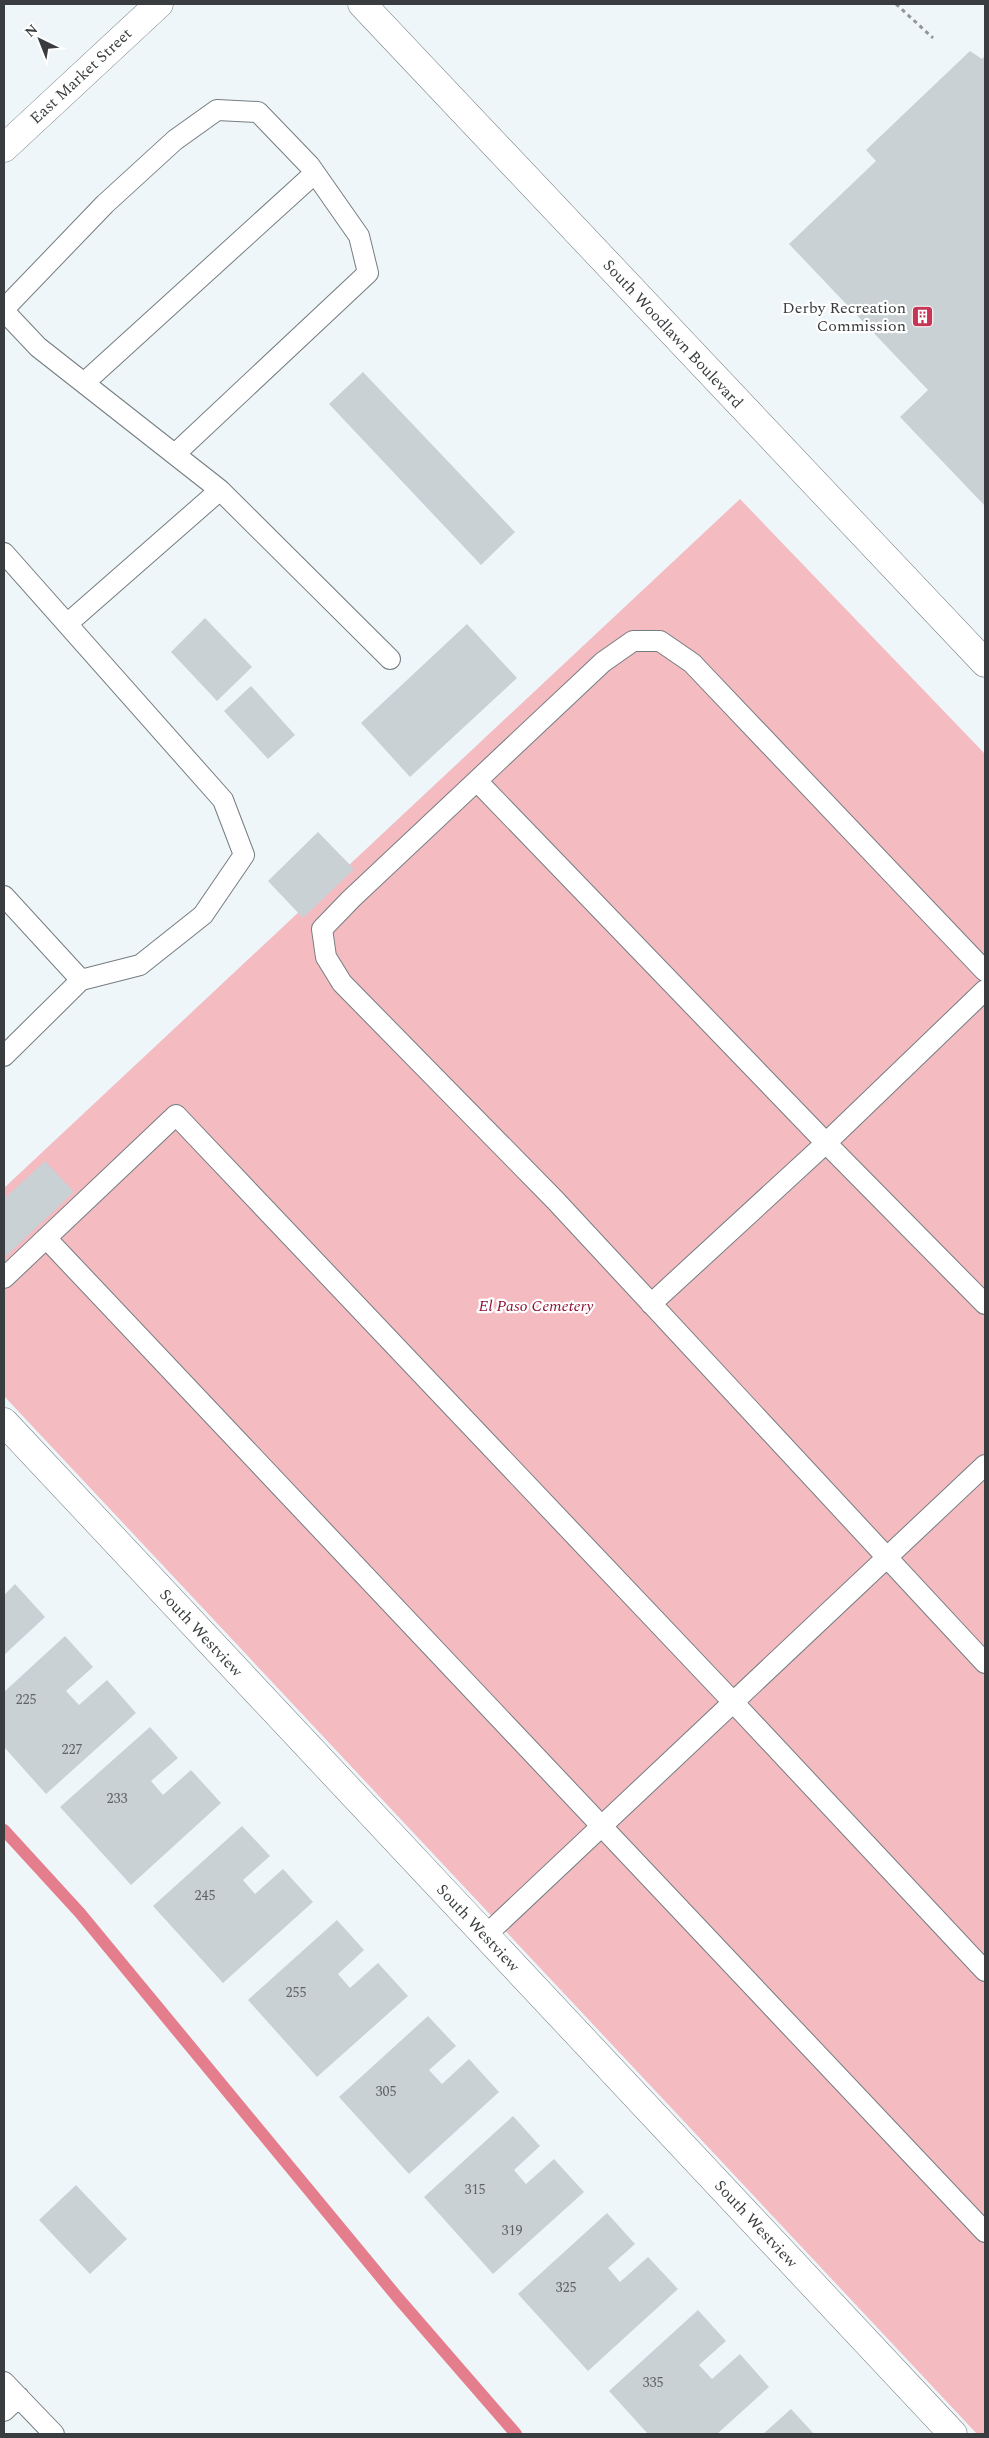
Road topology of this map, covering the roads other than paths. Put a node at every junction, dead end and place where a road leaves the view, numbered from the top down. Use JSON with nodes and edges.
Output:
{"nodes":[{"id":1,"x":159,"y":4,"type":"edge"},
{"id":2,"x":362,"y":4,"type":"edge"},
{"id":3,"x":4,"y":148,"type":"edge"},
{"id":4,"x":315,"y":173,"type":"junction"},
{"id":5,"x":4,"y":310,"type":"edge"},
{"id":6,"x":84,"y":383,"type":"junction"},
{"id":7,"x":175,"y":454,"type":"junction"},
{"id":8,"x":220,"y":490,"type":"junction"},
{"id":9,"x":4,"y":553,"type":"edge"},
{"id":10,"x":67,"y":624,"type":"junction"},
{"id":11,"x":390,"y":659,"type":"dead end"},
{"id":12,"x":985,"y":663,"type":"edge"},
{"id":13,"x":477,"y":780,"type":"junction"},
{"id":14,"x":4,"y":896,"type":"edge"},
{"id":15,"x":985,"y":971,"type":"edge"},
{"id":16,"x":81,"y":980,"type":"junction"},
{"id":17,"x":985,"y":990,"type":"edge"},
{"id":18,"x":4,"y":1056,"type":"edge"},
{"id":19,"x":826,"y":1143,"type":"junction"},
{"id":20,"x":46,"y":1238,"type":"junction"},
{"id":21,"x":4,"y":1278,"type":"edge"},
{"id":22,"x":651,"y":1304,"type":"junction"},
{"id":23,"x":985,"y":1304,"type":"edge"},
{"id":24,"x":4,"y":1422,"type":"edge"},
{"id":25,"x":985,"y":1465,"type":"edge"},
{"id":26,"x":887,"y":1557,"type":"junction"},
{"id":27,"x":985,"y":1663,"type":"edge"},
{"id":28,"x":733,"y":1702,"type":"junction"},
{"id":29,"x":602,"y":1826,"type":"junction"},
{"id":30,"x":485,"y":1936,"type":"junction"},
{"id":31,"x":985,"y":1971,"type":"edge"},
{"id":32,"x":985,"y":2232,"type":"edge"},
{"id":33,"x":4,"y":2382,"type":"edge"},
{"id":34,"x":19,"y":2397,"type":"junction"},
{"id":35,"x":4,"y":2411,"type":"edge"},
{"id":36,"x":54,"y":2434,"type":"edge"},
{"id":37,"x":953,"y":2434,"type":"edge"}],
"edges":[{"from":1,"to":3,"type":"street","name":"East Market Street"},
{"from":2,"to":12,"type":"street","name":"South Woodlawn Boulevard"},
{"from":4,"to":5,"type":"lane"},
{"from":4,"to":6,"type":"lane"},
{"from":4,"to":7,"type":"lane"},
{"from":5,"to":6,"type":"lane"},
{"from":6,"to":7,"type":"lane"},
{"from":7,"to":8,"type":"lane"},
{"from":8,"to":10,"type":"lane"},
{"from":8,"to":11,"type":"lane"},
{"from":9,"to":10,"type":"lane"},
{"from":10,"to":16,"type":"lane"},
{"from":13,"to":15,"type":"lane"},
{"from":13,"to":19,"type":"lane"},
{"from":13,"to":22,"type":"lane"},
{"from":14,"to":16,"type":"lane"},
{"from":16,"to":18,"type":"lane"},
{"from":17,"to":19,"type":"lane"},
{"from":19,"to":22,"type":"lane"},
{"from":19,"to":23,"type":"lane"},
{"from":20,"to":21,"type":"lane"},
{"from":20,"to":28,"type":"lane"},
{"from":20,"to":29,"type":"lane"},
{"from":22,"to":26,"type":"lane"},
{"from":24,"to":30,"type":"street","name":"South Westview"},
{"from":25,"to":26,"type":"lane"},
{"from":26,"to":27,"type":"lane"},
{"from":26,"to":28,"type":"lane"},
{"from":28,"to":29,"type":"lane"},
{"from":28,"to":31,"type":"lane"},
{"from":29,"to":30,"type":"lane"},
{"from":29,"to":32,"type":"lane"},
{"from":30,"to":37,"type":"street","name":"South Westview"},
{"from":33,"to":34,"type":"lane"},
{"from":34,"to":35,"type":"lane"},
{"from":34,"to":36,"type":"lane"}]}
